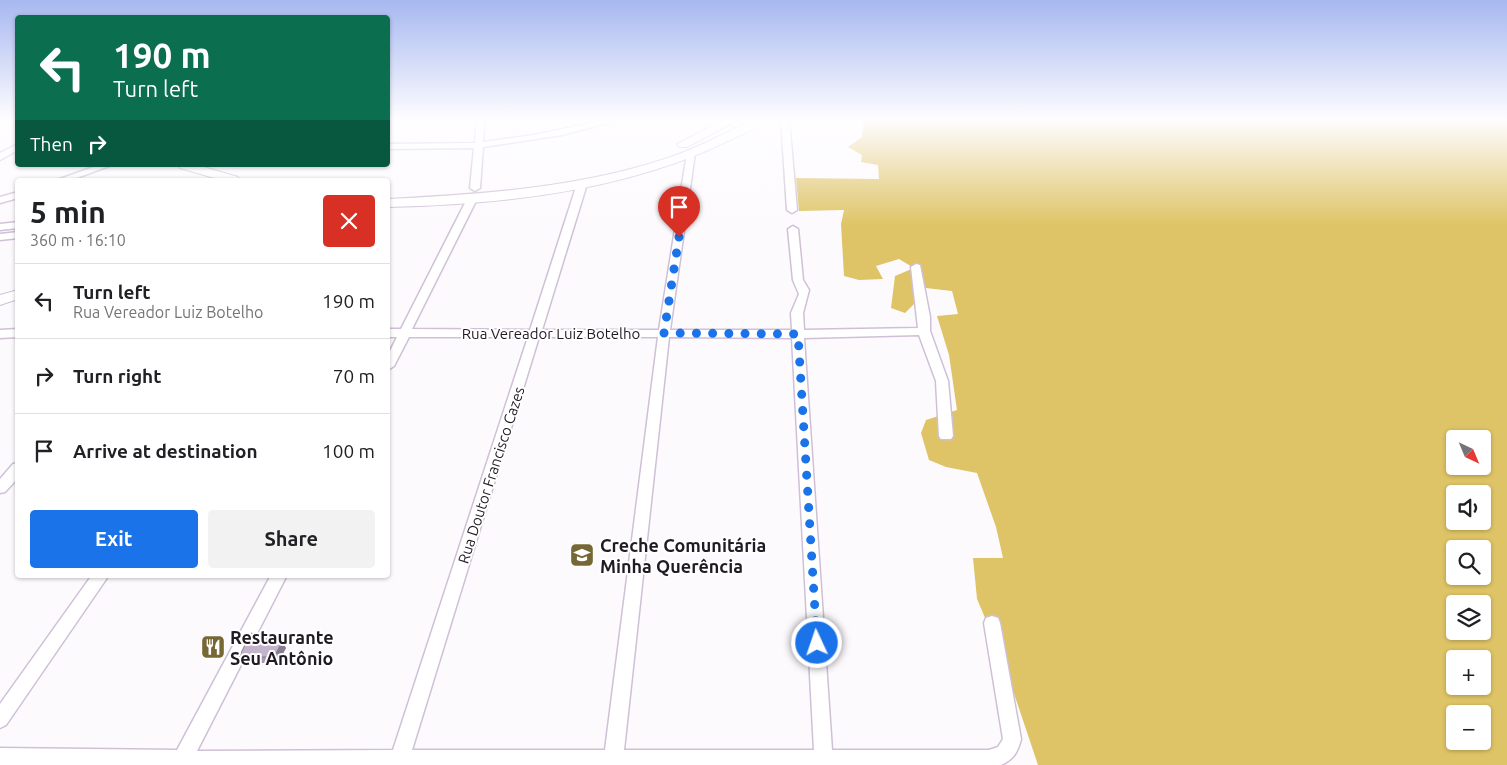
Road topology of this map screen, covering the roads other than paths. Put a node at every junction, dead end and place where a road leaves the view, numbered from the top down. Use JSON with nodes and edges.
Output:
{"nodes":[{"id":1,"x":477,"y":155,"type":"edge"},
{"id":2,"x":648,"y":155,"type":"edge"},
{"id":3,"x":686,"y":155,"type":"edge"},
{"id":4,"x":691,"y":155,"type":"edge"},
{"id":5,"x":788,"y":155,"type":"edge"},
{"id":6,"x":102,"y":167,"type":"edge"},
{"id":7,"x":190,"y":167,"type":"edge"},
{"id":8,"x":68,"y":178,"type":"edge"},
{"id":9,"x":220,"y":178,"type":"edge"},
{"id":10,"x":582,"y":184,"type":"junction"},
{"id":11,"x":390,"y":193,"type":"edge"},
{"id":12,"x":473,"y":194,"type":"junction"},
{"id":13,"x":15,"y":196,"type":"edge"},
{"id":14,"x":0,"y":200,"type":"edge"},
{"id":15,"x":390,"y":203,"type":"edge"},
{"id":16,"x":792,"y":210,"type":"dead end"},
{"id":17,"x":15,"y":225,"type":"edge"},
{"id":18,"x":0,"y":227,"type":"edge"},
{"id":19,"x":793,"y":229,"type":"dead end"},
{"id":20,"x":15,"y":235,"type":"edge"},
{"id":21,"x":0,"y":237,"type":"edge"},
{"id":22,"x":916,"y":267,"type":"dead end"},
{"id":23,"x":15,"y":295,"type":"edge"},
{"id":24,"x":0,"y":300,"type":"edge"},
{"id":25,"x":924,"y":331,"type":"junction"},
{"id":26,"x":390,"y":333,"type":"edge"},
{"id":27,"x":405,"y":333,"type":"junction"},
{"id":28,"x":664,"y":333,"type":"junction"},
{"id":29,"x":536,"y":334,"type":"junction"},
{"id":30,"x":798,"y":334,"type":"junction"},
{"id":31,"x":390,"y":362,"type":"edge"},
{"id":32,"x":946,"y":436,"type":"dead end"},
{"id":33,"x":15,"y":471,"type":"edge"},
{"id":34,"x":0,"y":488,"type":"edge"},
{"id":35,"x":99,"y":578,"type":"edge"},
{"id":36,"x":277,"y":578,"type":"edge"},
{"id":37,"x":992,"y":623,"type":"dead end"},
{"id":38,"x":0,"y":719,"type":"edge"},
{"id":39,"x":0,"y":757,"type":"edge"},
{"id":40,"x":181,"y":762,"type":"edge"},
{"id":41,"x":399,"y":762,"type":"edge"},
{"id":42,"x":613,"y":762,"type":"edge"},
{"id":43,"x":824,"y":762,"type":"edge"}],
"edges":[{"from":1,"to":12,"type":"street"},
{"from":2,"to":12,"type":"main road"},
{"from":3,"to":10,"type":"main road"},
{"from":4,"to":28,"type":"street"},
{"from":5,"to":16,"type":"street"},
{"from":6,"to":8,"type":"street"},
{"from":7,"to":9,"type":"main road"},
{"from":10,"to":12,"type":"main road"},
{"from":10,"to":29,"type":"street","name":"Rua Doutor Francisco Cazes"},
{"from":11,"to":12,"type":"main road"},
{"from":12,"to":15,"type":"main road"},
{"from":12,"to":27,"type":"street"},
{"from":13,"to":14,"type":"street"},
{"from":17,"to":18,"type":"street"},
{"from":19,"to":30,"type":"street"},
{"from":20,"to":21,"type":"street"},
{"from":22,"to":25,"type":"street"},
{"from":23,"to":24,"type":"main road"},
{"from":25,"to":30,"type":"street","name":"Rua Vereador Luiz Botelho"},
{"from":25,"to":32,"type":"street"},
{"from":26,"to":27,"type":"street","name":"Rua Vereador Luiz Botelho"},
{"from":27,"to":29,"type":"street","name":"Rua Vereador Luiz Botelho"},
{"from":27,"to":31,"type":"street"},
{"from":28,"to":29,"type":"street","name":"Rua Vereador Luiz Botelho"},
{"from":28,"to":30,"type":"street","name":"Rua Vereador Luiz Botelho"},
{"from":28,"to":42,"type":"street"},
{"from":29,"to":41,"type":"street","name":"Rua Doutor Francisco Cazes"},
{"from":30,"to":43,"type":"street"},
{"from":33,"to":34,"type":"street"},
{"from":35,"to":38,"type":"street"},
{"from":36,"to":40,"type":"street"},
{"from":37,"to":43,"type":"street"},
{"from":39,"to":40,"type":"street"},
{"from":40,"to":41,"type":"street"},
{"from":41,"to":42,"type":"street"},
{"from":42,"to":43,"type":"street"}]}
